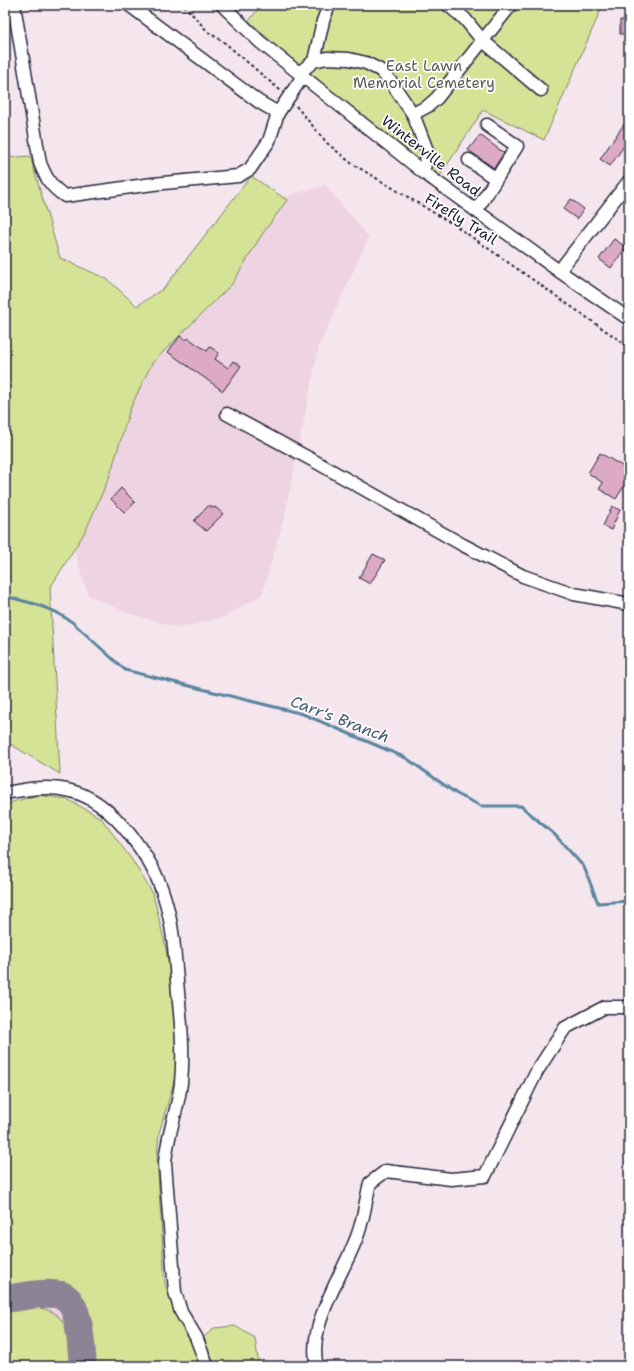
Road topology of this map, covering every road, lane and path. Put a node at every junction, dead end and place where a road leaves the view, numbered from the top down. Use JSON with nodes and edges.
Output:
{"nodes":[{"id":1,"x":14,"y":5,"type":"edge"},
{"id":2,"x":129,"y":5,"type":"edge"},
{"id":3,"x":184,"y":5,"type":"edge"},
{"id":4,"x":222,"y":5,"type":"edge"},
{"id":5,"x":329,"y":5,"type":"edge"},
{"id":6,"x":448,"y":5,"type":"edge"},
{"id":7,"x":511,"y":5,"type":"edge"},
{"id":8,"x":482,"y":40,"type":"junction"},
{"id":9,"x":314,"y":61,"type":"junction"},
{"id":10,"x":301,"y":74,"type":"junction"},
{"id":11,"x":541,"y":90,"type":"dead end"},
{"id":12,"x":284,"y":93,"type":"dead end"},
{"id":13,"x":295,"y":105,"type":"dead end"},
{"id":14,"x":278,"y":113,"type":"junction"},
{"id":15,"x":414,"y":114,"type":"junction"},
{"id":16,"x":486,"y":124,"type":"dead end"},
{"id":17,"x":469,"y":160,"type":"dead end"},
{"id":18,"x":423,"y":172,"type":"junction"},
{"id":19,"x":496,"y":179,"type":"junction"},
{"id":20,"x":629,"y":181,"type":"edge"},
{"id":21,"x":476,"y":211,"type":"junction"},
{"id":22,"x":559,"y":271,"type":"junction"},
{"id":23,"x":629,"y":319,"type":"edge"},
{"id":24,"x":629,"y":347,"type":"edge"},
{"id":25,"x":227,"y":414,"type":"dead end"},
{"id":26,"x":629,"y":604,"type":"edge"},
{"id":27,"x":5,"y":793,"type":"edge"},
{"id":28,"x":629,"y":1007,"type":"edge"},
{"id":29,"x":207,"y":1366,"type":"edge"},
{"id":30,"x":317,"y":1366,"type":"edge"}],
"edges":[{"from":1,"to":14,"type":"street"},
{"from":2,"to":14,"type":"street"},
{"from":3,"to":12,"type":"path"},
{"from":4,"to":10,"type":"street","name":"Winterville Road"},
{"from":5,"to":9,"type":"street"},
{"from":6,"to":8,"type":"street"},
{"from":7,"to":8,"type":"street"},
{"from":8,"to":11,"type":"street"},
{"from":8,"to":15,"type":"street"},
{"from":9,"to":10,"type":"street"},
{"from":9,"to":15,"type":"street"},
{"from":10,"to":14,"type":"street"},
{"from":10,"to":18,"type":"street","name":"Winterville Road"},
{"from":13,"to":24,"type":"path","name":"Firefly Trail"},
{"from":15,"to":18,"type":"street"},
{"from":16,"to":19,"type":"street"},
{"from":17,"to":19,"type":"street"},
{"from":18,"to":21,"type":"street","name":"Winterville Road"},
{"from":19,"to":21,"type":"street"},
{"from":20,"to":22,"type":"street"},
{"from":21,"to":22,"type":"street","name":"Winterville Road"},
{"from":22,"to":23,"type":"street","name":"Winterville Road"},
{"from":25,"to":26,"type":"street"},
{"from":27,"to":29,"type":"street"},
{"from":28,"to":30,"type":"street"}]}
